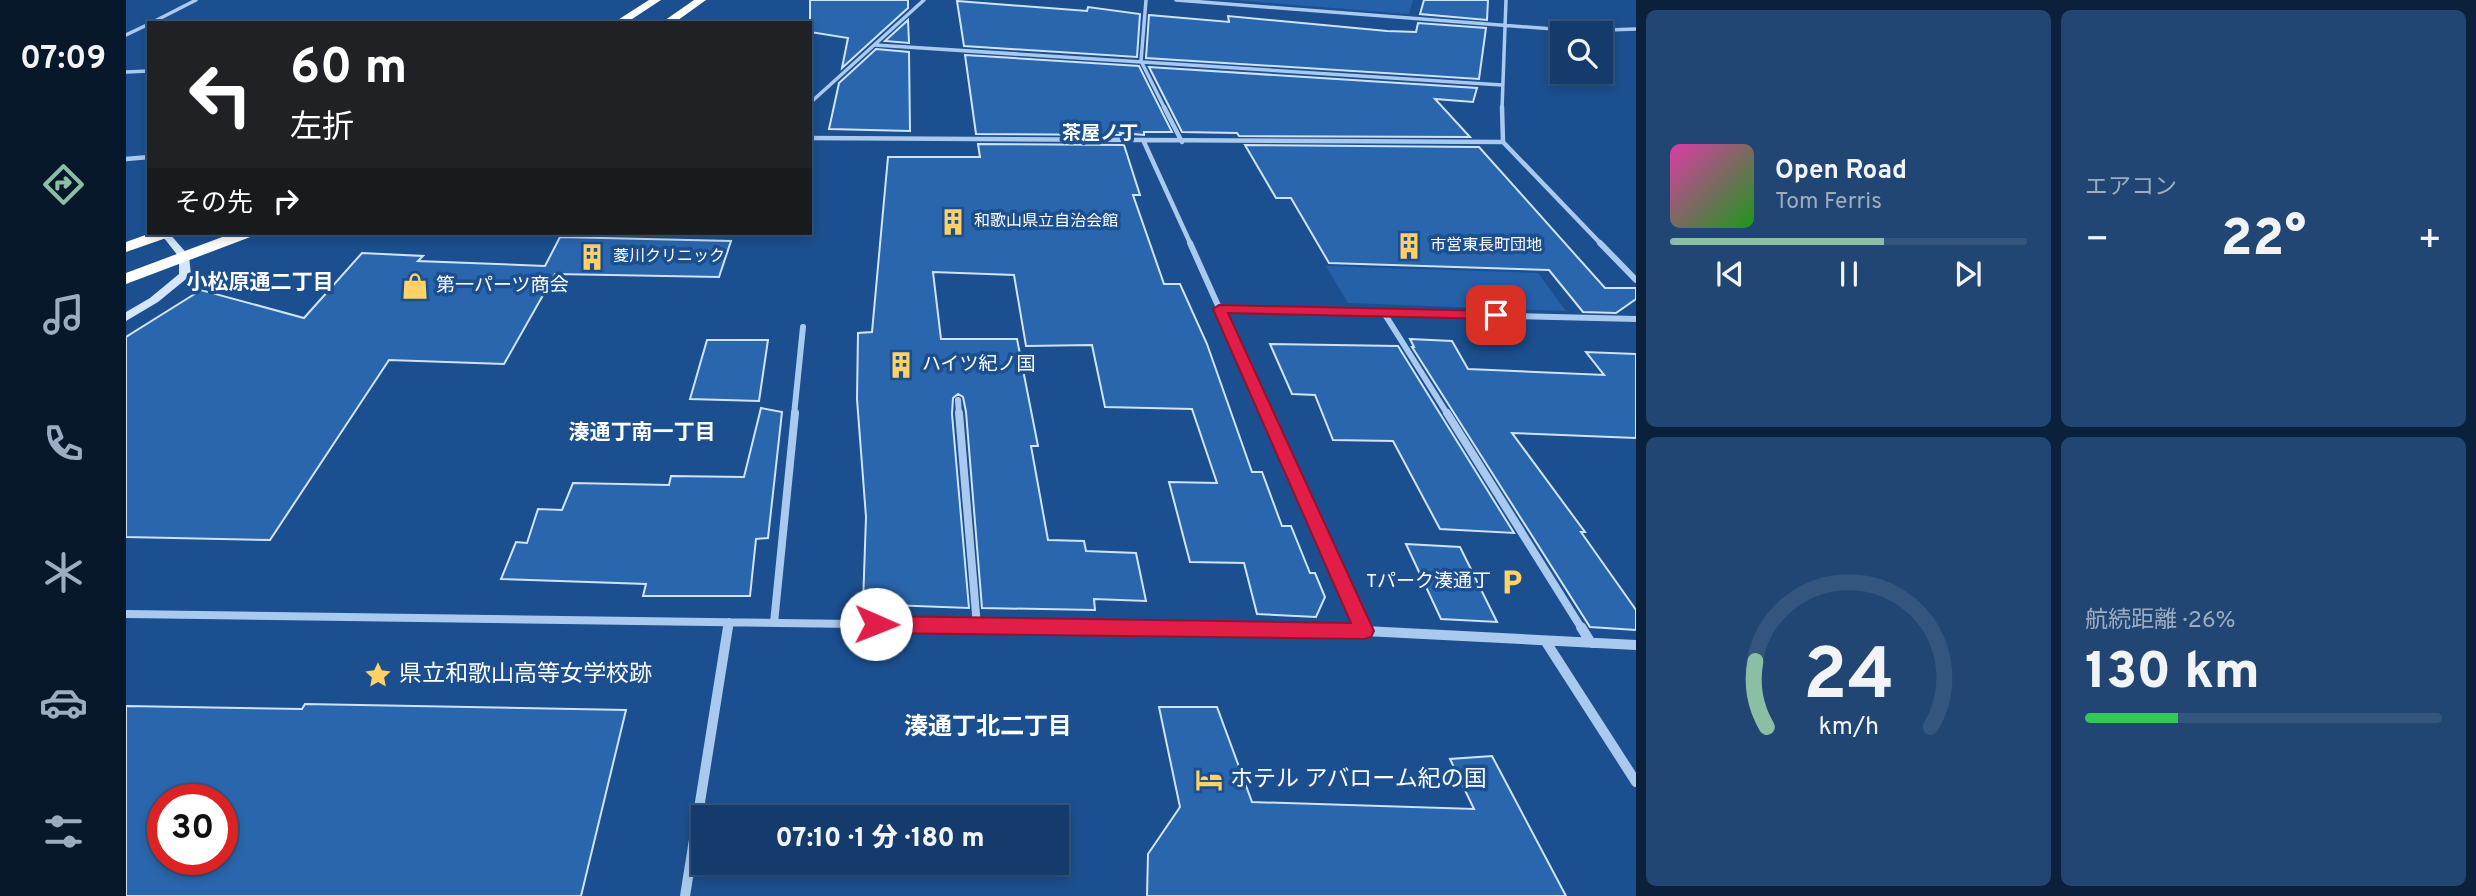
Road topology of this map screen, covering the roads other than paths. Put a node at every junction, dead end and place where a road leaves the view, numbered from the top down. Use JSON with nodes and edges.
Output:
{"nodes":[{"id":1,"x":196,"y":0,"type":"edge"},
{"id":2,"x":656,"y":0,"type":"edge"},
{"id":3,"x":701,"y":0,"type":"edge"},
{"id":4,"x":924,"y":0,"type":"edge"},
{"id":5,"x":1146,"y":0,"type":"edge"},
{"id":6,"x":1176,"y":0,"type":"edge"},
{"id":7,"x":1506,"y":0,"type":"edge"},
{"id":8,"x":154,"y":21,"type":"edge"},
{"id":9,"x":621,"y":21,"type":"edge"},
{"id":10,"x":669,"y":21,"type":"edge"},
{"id":11,"x":147,"y":24,"type":"edge"},
{"id":12,"x":1504,"y":24,"type":"junction"},
{"id":13,"x":1636,"y":29,"type":"edge"},
{"id":14,"x":126,"y":35,"type":"edge"},
{"id":15,"x":875,"y":45,"type":"junction"},
{"id":16,"x":1141,"y":61,"type":"junction"},
{"id":17,"x":147,"y":71,"type":"edge"},
{"id":18,"x":126,"y":72,"type":"edge"},
{"id":19,"x":1502,"y":85,"type":"junction"},
{"id":20,"x":812,"y":101,"type":"edge"},
{"id":21,"x":812,"y":138,"type":"edge"},
{"id":22,"x":1144,"y":142,"type":"junction"},
{"id":23,"x":1182,"y":142,"type":"junction"},
{"id":24,"x":1503,"y":142,"type":"junction"},
{"id":25,"x":147,"y":157,"type":"edge"},
{"id":26,"x":126,"y":159,"type":"edge"},
{"id":27,"x":159,"y":235,"type":"edge"},
{"id":28,"x":167,"y":235,"type":"edge"},
{"id":29,"x":242,"y":235,"type":"edge"},
{"id":30,"x":126,"y":247,"type":"edge"},
{"id":31,"x":184,"y":257,"type":"junction"},
{"id":32,"x":126,"y":279,"type":"edge"},
{"id":33,"x":1636,"y":280,"type":"edge"},
{"id":34,"x":1219,"y":309,"type":"junction"},
{"id":35,"x":1384,"y":313,"type":"junction"},
{"id":36,"x":126,"y":317,"type":"edge"},
{"id":37,"x":1636,"y":319,"type":"edge"},
{"id":38,"x":803,"y":327,"type":"dead end"},
{"id":39,"x":958,"y":400,"type":"dead end"},
{"id":40,"x":126,"y":614,"type":"edge"},
{"id":41,"x":729,"y":622,"type":"junction"},
{"id":42,"x":774,"y":623,"type":"junction"},
{"id":43,"x":977,"y":626,"type":"junction"},
{"id":44,"x":1364,"y":631,"type":"junction"},
{"id":45,"x":1546,"y":642,"type":"junction"},
{"id":46,"x":1591,"y":643,"type":"junction"},
{"id":47,"x":1636,"y":645,"type":"edge"},
{"id":48,"x":1636,"y":782,"type":"edge"},
{"id":49,"x":685,"y":896,"type":"edge"}],
"edges":[{"from":1,"to":8,"type":"street"},
{"from":2,"to":9,"type":"highway"},
{"from":3,"to":10,"type":"highway"},
{"from":4,"to":15,"type":"street"},
{"from":5,"to":16,"type":"street"},
{"from":6,"to":12,"type":"street"},
{"from":7,"to":12,"type":"street"},
{"from":11,"to":14,"type":"street"},
{"from":12,"to":13,"type":"street"},
{"from":12,"to":19,"type":"street"},
{"from":15,"to":16,"type":"street"},
{"from":15,"to":20,"type":"street"},
{"from":16,"to":19,"type":"street"},
{"from":16,"to":23,"type":"street"},
{"from":17,"to":18,"type":"street"},
{"from":19,"to":24,"type":"street"},
{"from":21,"to":22,"type":"street"},
{"from":22,"to":23,"type":"street"},
{"from":22,"to":34,"type":"street"},
{"from":23,"to":24,"type":"street"},
{"from":24,"to":33,"type":"street"},
{"from":25,"to":26,"type":"street"},
{"from":27,"to":30,"type":"highway"},
{"from":28,"to":31,"type":"street"},
{"from":29,"to":31,"type":"highway"},
{"from":31,"to":32,"type":"highway"},
{"from":31,"to":36,"type":"street"},
{"from":34,"to":35,"type":"street"},
{"from":34,"to":44,"type":"street"},
{"from":35,"to":37,"type":"street"},
{"from":35,"to":46,"type":"street"},
{"from":38,"to":42,"type":"street"},
{"from":39,"to":43,"type":"street"},
{"from":40,"to":41,"type":"street"},
{"from":41,"to":42,"type":"street"},
{"from":41,"to":49,"type":"street"},
{"from":42,"to":43,"type":"street"},
{"from":43,"to":44,"type":"street"},
{"from":44,"to":45,"type":"street"},
{"from":45,"to":46,"type":"street"},
{"from":45,"to":48,"type":"street"},
{"from":46,"to":47,"type":"street"}]}
